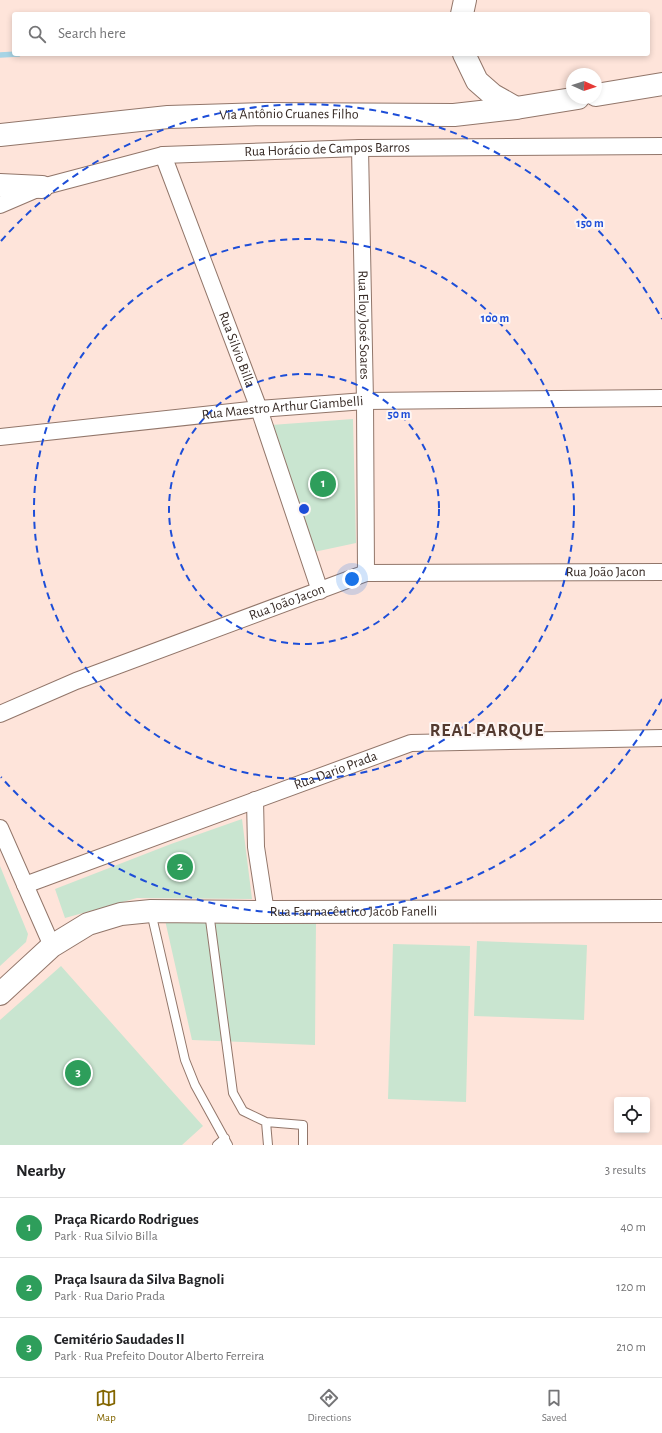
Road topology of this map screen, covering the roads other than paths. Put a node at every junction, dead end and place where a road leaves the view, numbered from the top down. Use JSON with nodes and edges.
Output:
{"nodes":[{"id":1,"x":465,"y":0,"type":"edge"},
{"id":2,"x":462,"y":12,"type":"edge"},
{"id":3,"x":465,"y":56,"type":"edge"},
{"id":4,"x":662,"y":84,"type":"edge"},
{"id":5,"x":602,"y":94,"type":"edge"},
{"id":6,"x":566,"y":100,"type":"edge"},
{"id":7,"x":516,"y":108,"type":"junction"},
{"id":8,"x":0,"y":135,"type":"edge"},
{"id":9,"x":662,"y":146,"type":"edge"},
{"id":10,"x":360,"y":148,"type":"junction"},
{"id":11,"x":163,"y":155,"type":"junction"},
{"id":12,"x":0,"y":185,"type":"edge"},
{"id":13,"x":42,"y":187,"type":"junction"},
{"id":14,"x":0,"y":205,"type":"edge"},
{"id":15,"x":662,"y":398,"type":"edge"},
{"id":16,"x":365,"y":401,"type":"junction"},
{"id":17,"x":259,"y":409,"type":"junction"},
{"id":18,"x":0,"y":437,"type":"edge"},
{"id":19,"x":662,"y":572,"type":"edge"},
{"id":20,"x":366,"y":573,"type":"junction"},
{"id":21,"x":320,"y":591,"type":"junction"},
{"id":22,"x":0,"y":714,"type":"edge"},
{"id":23,"x":662,"y":738,"type":"edge"},
{"id":24,"x":256,"y":800,"type":"junction"},
{"id":25,"x":0,"y":828,"type":"edge"},
{"id":26,"x":25,"y":885,"type":"junction"},
{"id":27,"x":151,"y":911,"type":"junction"},
{"id":28,"x":209,"y":911,"type":"junction"},
{"id":29,"x":662,"y":911,"type":"edge"},
{"id":30,"x":266,"y":912,"type":"junction"},
{"id":31,"x":52,"y":946,"type":"junction"},
{"id":32,"x":0,"y":994,"type":"edge"},
{"id":33,"x":266,"y":1122,"type":"junction"},
{"id":34,"x":227,"y":1141,"type":"edge"},
{"id":35,"x":217,"y":1145,"type":"edge"},
{"id":36,"x":268,"y":1145,"type":"edge"},
{"id":37,"x":303,"y":1145,"type":"edge"}],
"edges":[{"from":1,"to":2,"type":"main road"},
{"from":3,"to":7,"type":"main road"},
{"from":4,"to":5,"type":"main road"},
{"from":6,"to":7,"type":"main road","name":"Via Antônio Cruanes Filho"},
{"from":7,"to":8,"type":"main road","name":"Via Antônio Cruanes Filho"},
{"from":9,"to":10,"type":"street","name":"Rua Horácio de Campos Barros"},
{"from":10,"to":11,"type":"street","name":"Rua Horácio de Campos Barros"},
{"from":10,"to":16,"type":"street","name":"Rua Eloy José Soares"},
{"from":11,"to":13,"type":"street","name":"Rua Horácio de Campos Barros"},
{"from":11,"to":17,"type":"street","name":"Rua Silvio Billa"},
{"from":12,"to":13,"type":"main road"},
{"from":13,"to":14,"type":"street","name":"Rua Horácio de Campos Barros"},
{"from":15,"to":16,"type":"street","name":"Rua Maestro Arthur Giambelli"},
{"from":16,"to":17,"type":"street","name":"Rua Maestro Arthur Giambelli"},
{"from":16,"to":20,"type":"street","name":"Rua Eloy José Soares"},
{"from":17,"to":18,"type":"street","name":"Rua Maestro Arthur Giambelli"},
{"from":17,"to":21,"type":"street","name":"Rua Silvio Billa"},
{"from":19,"to":20,"type":"street","name":"Rua João Jacon"},
{"from":20,"to":21,"type":"street","name":"Rua João Jacon"},
{"from":21,"to":22,"type":"street","name":"Rua João Jacon"},
{"from":23,"to":24,"type":"street","name":"Rua Dario Prada"},
{"from":24,"to":26,"type":"street","name":"Rua Dario Prada"},
{"from":24,"to":30,"type":"street"},
{"from":25,"to":26,"type":"street"},
{"from":26,"to":31,"type":"street"},
{"from":27,"to":28,"type":"main road","name":"Rua Farmacêutico Jacob Fanelli"},
{"from":27,"to":31,"type":"main road","name":"Rua Farmacêutico Jacob Fanelli"},
{"from":27,"to":34,"type":"lane"},
{"from":28,"to":30,"type":"main road","name":"Rua Farmacêutico Jacob Fanelli"},
{"from":28,"to":33,"type":"lane"},
{"from":29,"to":30,"type":"main road","name":"Rua Farmacêutico Jacob Fanelli"},
{"from":31,"to":32,"type":"main road","name":"Rua Farmacêutico Jacob Fanelli"},
{"from":33,"to":36,"type":"lane"},
{"from":33,"to":37,"type":"lane"},
{"from":34,"to":35,"type":"lane"}]}
